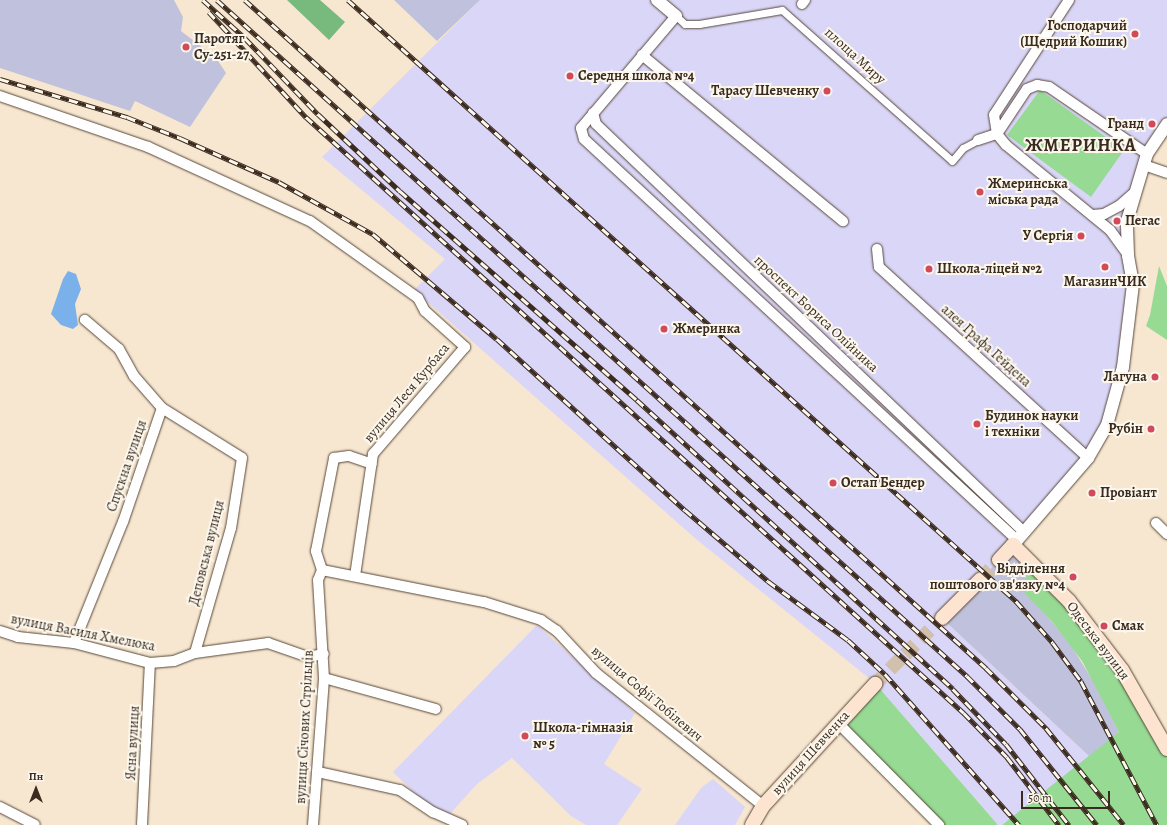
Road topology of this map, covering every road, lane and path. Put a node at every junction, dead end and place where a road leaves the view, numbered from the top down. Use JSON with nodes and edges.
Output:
{"nodes":[{"id":1,"x":657,"y":0,"type":"edge"},
{"id":2,"x":1069,"y":0,"type":"edge"},
{"id":3,"x":676,"y":16,"type":"junction"},
{"id":4,"x":642,"y":56,"type":"junction"},
{"id":5,"x":0,"y":96,"type":"edge"},
{"id":6,"x":593,"y":113,"type":"junction"},
{"id":7,"x":1167,"y":124,"type":"edge"},
{"id":8,"x":997,"y":134,"type":"junction"},
{"id":9,"x":978,"y":140,"type":"joint"},
{"id":10,"x":1146,"y":159,"type":"junction"},
{"id":11,"x":1167,"y":173,"type":"edge"},
{"id":12,"x":1134,"y":193,"type":"junction"},
{"id":13,"x":1093,"y":215,"type":"junction"},
{"id":14,"x":843,"y":221,"type":"dead end"},
{"id":15,"x":877,"y":249,"type":"dead end"},
{"id":16,"x":1128,"y":255,"type":"junction"},
{"id":17,"x":85,"y":320,"type":"dead end"},
{"id":18,"x":162,"y":408,"type":"junction"},
{"id":19,"x":1088,"y":458,"type":"junction"},
{"id":20,"x":372,"y":464,"type":"junction"},
{"id":21,"x":1156,"y":523,"type":"dead end"},
{"id":22,"x":1167,"y":534,"type":"edge"},
{"id":23,"x":1018,"y":539,"type":"junction"},
{"id":24,"x":999,"y":560,"type":"tunnel mouth"},
{"id":25,"x":322,"y":570,"type":"junction"},
{"id":26,"x":355,"y":576,"type":"junction"},
{"id":27,"x":980,"y":579,"type":"tunnel mouth"},
{"id":28,"x":942,"y":618,"type":"tunnel mouth"},
{"id":29,"x":0,"y":631,"type":"edge"},
{"id":30,"x":74,"y":643,"type":"junction"},
{"id":31,"x":195,"y":652,"type":"junction"},
{"id":32,"x":324,"y":654,"type":"junction"},
{"id":33,"x":150,"y":663,"type":"junction"},
{"id":34,"x":324,"y":678,"type":"junction"},
{"id":35,"x":875,"y":684,"type":"tunnel mouth"},
{"id":36,"x":436,"y":709,"type":"dead end"},
{"id":37,"x":838,"y":723,"type":"junction"},
{"id":38,"x":1163,"y":733,"type":"edge"},
{"id":39,"x":1167,"y":749,"type":"edge"},
{"id":40,"x":318,"y":772,"type":"junction"},
{"id":41,"x":763,"y":806,"type":"junction"},
{"id":42,"x":0,"y":807,"type":"edge"},
{"id":43,"x":35,"y":825,"type":"edge"},
{"id":44,"x":142,"y":825,"type":"edge"},
{"id":45,"x":313,"y":825,"type":"edge"},
{"id":46,"x":462,"y":825,"type":"edge"},
{"id":47,"x":752,"y":825,"type":"edge"},
{"id":48,"x":939,"y":825,"type":"edge"}],
"edges":[{"from":1,"to":3,"type":"street"},
{"from":2,"to":8,"type":"street"},
{"from":3,"to":4,"type":"street"},
{"from":3,"to":9,"type":"street","name":"площа Миру"},
{"from":4,"to":6,"type":"street"},
{"from":4,"to":14,"type":"street"},
{"from":5,"to":20,"type":"street","name":"вулиця Леся Курбаса"},
{"from":6,"to":23,"type":"street","name":"проспект Бориса Олійника"},
{"from":6,"to":23,"type":"street","name":"проспект Бориса Олійника"},
{"from":7,"to":10,"type":"street"},
{"from":8,"to":9,"type":"street","name":"площа Миру"},
{"from":8,"to":10,"type":"street"},
{"from":8,"to":13,"type":"street"},
{"from":10,"to":11,"type":"street"},
{"from":10,"to":12,"type":"street"},
{"from":12,"to":13,"type":"street"},
{"from":12,"to":16,"type":"street"},
{"from":13,"to":16,"type":"street"},
{"from":15,"to":19,"type":"street","name":"алея Графа Гейдена"},
{"from":16,"to":19,"type":"street"},
{"from":17,"to":18,"type":"street","name":"Спускна вулиця"},
{"from":18,"to":30,"type":"street","name":"Спускна вулиця"},
{"from":18,"to":31,"type":"street","name":"Деповська вулиця"},
{"from":19,"to":23,"type":"street"},
{"from":20,"to":25,"type":"street","name":"вулиця Січових Стрільців"},
{"from":20,"to":26,"type":"street","name":"вулиця Леся Курбаса"},
{"from":21,"to":22,"type":"street"},
{"from":23,"to":24,"type":"main road"},
{"from":23,"to":38,"type":"main road","name":"Одеська вулиця"},
{"from":25,"to":26,"type":"street","name":"вулиця Софії Тобілевич"},
{"from":25,"to":32,"type":"street","name":"вулиця Січових Стрільців"},
{"from":26,"to":41,"type":"street","name":"вулиця Софії Тобілевич"},
{"from":27,"to":28,"type":"main road"},
{"from":29,"to":30,"type":"street","name":"вулиця Василя Хмелюка"},
{"from":30,"to":33,"type":"street","name":"вулиця Василя Хмелюка"},
{"from":31,"to":32,"type":"street","name":"вулиця Василя Хмелюка"},
{"from":31,"to":33,"type":"street","name":"вулиця Василя Хмелюка"},
{"from":32,"to":34,"type":"street","name":"вулиця Січових Стрільців"},
{"from":33,"to":44,"type":"street","name":"Ясна вулиця"},
{"from":34,"to":36,"type":"street"},
{"from":34,"to":40,"type":"street","name":"вулиця Січових Стрільців"},
{"from":35,"to":37,"type":"main road","name":"вулиця Шевченка"},
{"from":37,"to":41,"type":"main road","name":"вулиця Шевченка"},
{"from":37,"to":48,"type":"street"},
{"from":38,"to":39,"type":"main road","name":"Одеська вулиця"},
{"from":40,"to":45,"type":"street","name":"вулиця Січових Стрільців"},
{"from":40,"to":46,"type":"street"},
{"from":41,"to":47,"type":"main road","name":"вулиця Шевченка"},
{"from":42,"to":43,"type":"street"}]}
